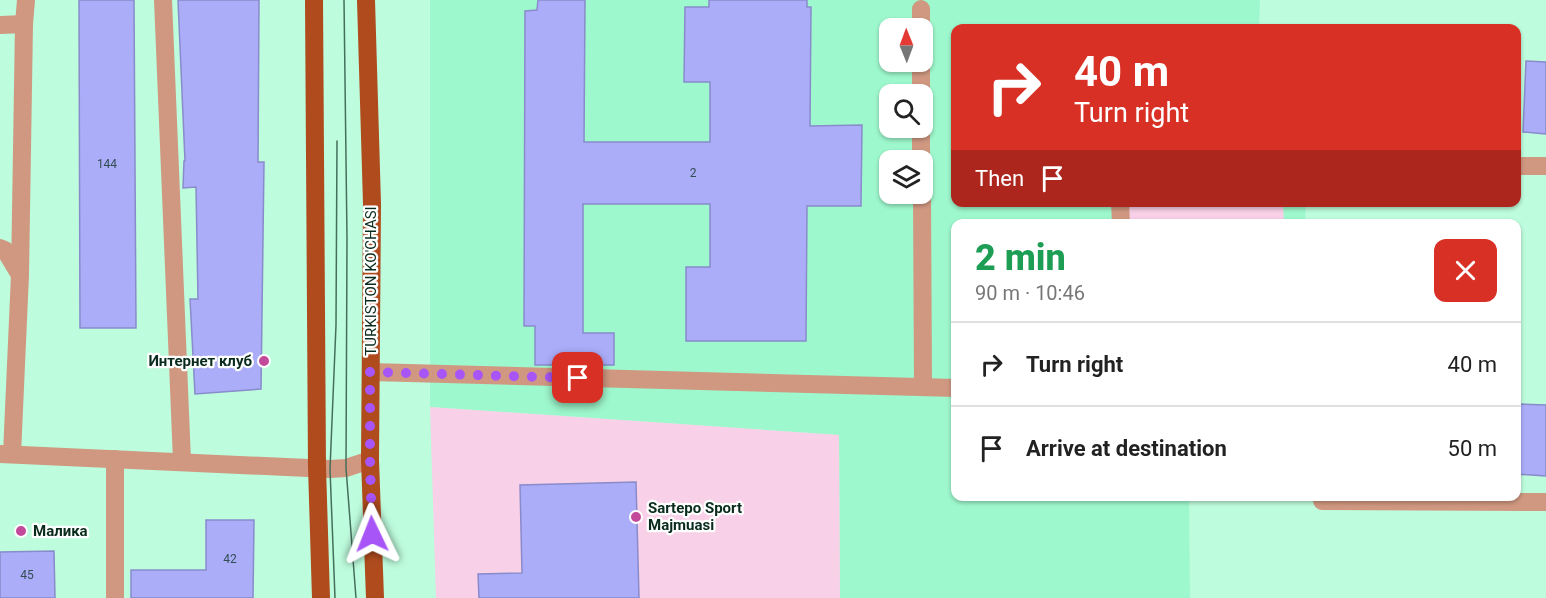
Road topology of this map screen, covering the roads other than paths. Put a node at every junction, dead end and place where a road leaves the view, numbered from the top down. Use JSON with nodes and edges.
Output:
{"nodes":[{"id":1,"x":26,"y":0,"type":"edge"},
{"id":2,"x":163,"y":0,"type":"edge"},
{"id":3,"x":314,"y":0,"type":"edge"},
{"id":4,"x":366,"y":0,"type":"edge"},
{"id":5,"x":921,"y":9,"type":"dead end"},
{"id":6,"x":921,"y":18,"type":"edge"},
{"id":7,"x":24,"y":24,"type":"junction"},
{"id":8,"x":0,"y":25,"type":"edge"},
{"id":9,"x":1521,"y":166,"type":"edge"},
{"id":10,"x":1546,"y":166,"type":"edge"},
{"id":11,"x":922,"y":204,"type":"edge"},
{"id":12,"x":0,"y":248,"type":"edge"},
{"id":13,"x":20,"y":275,"type":"junction"},
{"id":14,"x":370,"y":372,"type":"junction"},
{"id":15,"x":923,"y":387,"type":"junction"},
{"id":16,"x":951,"y":388,"type":"edge"},
{"id":17,"x":6,"y":454,"type":"edge"},
{"id":18,"x":115,"y":459,"type":"junction"},
{"id":19,"x":370,"y":460,"type":"junction"},
{"id":20,"x":182,"y":461,"type":"junction"},
{"id":21,"x":317,"y":467,"type":"junction"},
{"id":22,"x":1322,"y":501,"type":"edge"},
{"id":23,"x":1546,"y":502,"type":"edge"},
{"id":24,"x":116,"y":598,"type":"edge"},
{"id":25,"x":321,"y":598,"type":"edge"},
{"id":26,"x":375,"y":598,"type":"edge"}],
"edges":[{"from":1,"to":7,"type":"street"},
{"from":2,"to":20,"type":"street"},
{"from":3,"to":21,"type":"main road"},
{"from":4,"to":14,"type":"main road","name":"TURKISTON KO'CHASI"},
{"from":5,"to":6,"type":"street"},
{"from":7,"to":8,"type":"street"},
{"from":7,"to":13,"type":"street"},
{"from":9,"to":10,"type":"street"},
{"from":11,"to":15,"type":"street"},
{"from":12,"to":13,"type":"street"},
{"from":13,"to":17,"type":"street"},
{"from":14,"to":15,"type":"street"},
{"from":14,"to":19,"type":"main road","name":"TURKISTON KO'CHASI"},
{"from":15,"to":16,"type":"street"},
{"from":17,"to":18,"type":"street"},
{"from":18,"to":20,"type":"street"},
{"from":18,"to":24,"type":"street"},
{"from":19,"to":21,"type":"street"},
{"from":19,"to":26,"type":"main road","name":"TURKISTON KO'CHASI"},
{"from":20,"to":21,"type":"street"},
{"from":21,"to":25,"type":"main road"},
{"from":22,"to":23,"type":"street"}]}
